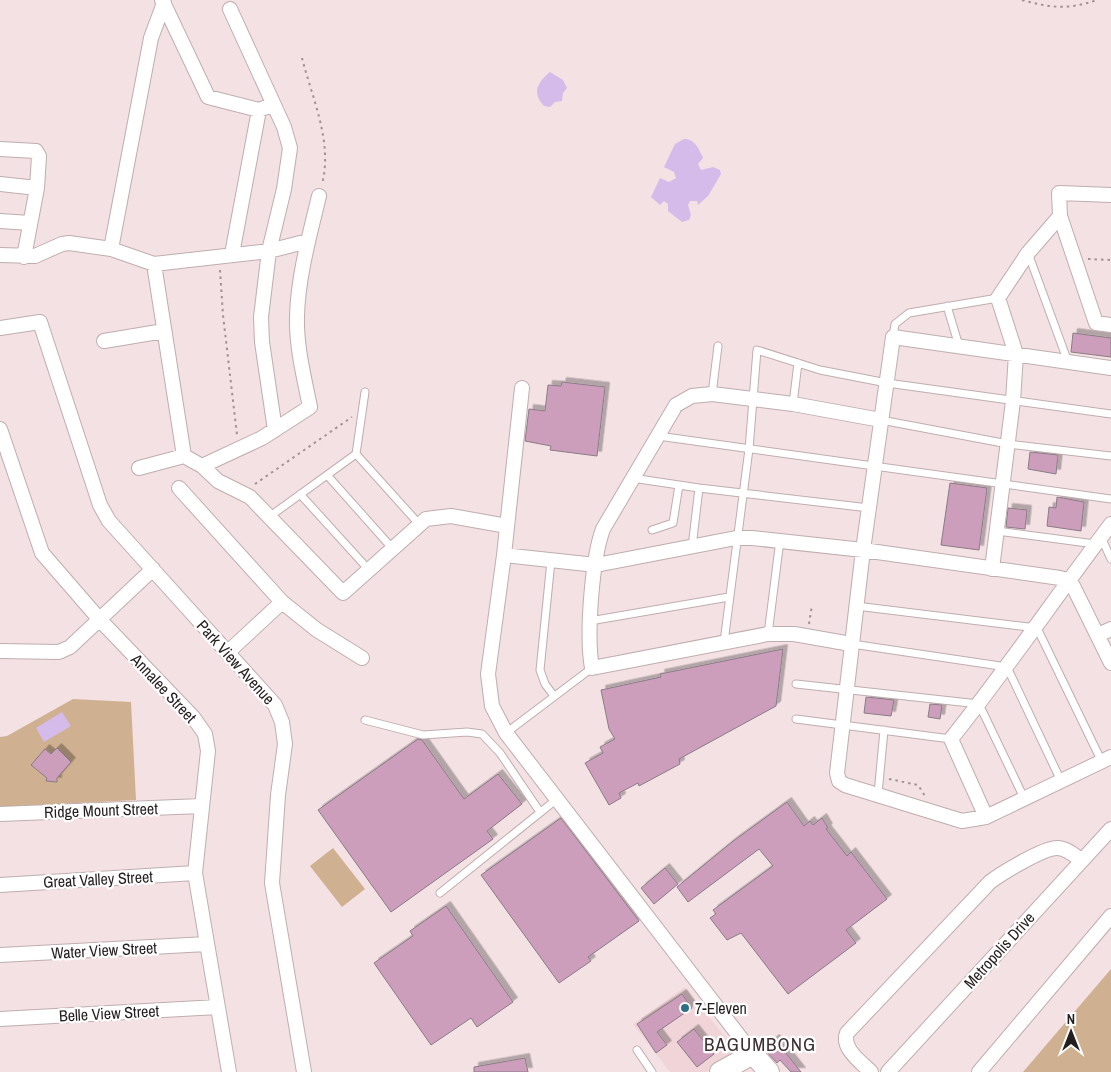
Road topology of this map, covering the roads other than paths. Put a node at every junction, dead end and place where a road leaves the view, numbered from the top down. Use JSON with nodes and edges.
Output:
{"nodes":[{"id":1,"x":163,"y":2,"type":"edge"},
{"id":2,"x":230,"y":8,"type":"dead end"},
{"id":3,"x":266,"y":107,"type":"junction"},
{"id":4,"x":0,"y":149,"type":"edge"},
{"id":5,"x":0,"y":184,"type":"edge"},
{"id":6,"x":37,"y":188,"type":"junction"},
{"id":7,"x":1111,"y":195,"type":"edge"},
{"id":8,"x":319,"y":196,"type":"road end"},
{"id":9,"x":1060,"y":216,"type":"junction"},
{"id":10,"x":0,"y":221,"type":"edge"},
{"id":11,"x":30,"y":224,"type":"junction"},
{"id":12,"x":308,"y":241,"type":"junction"},
{"id":13,"x":111,"y":249,"type":"junction"},
{"id":14,"x":269,"y":251,"type":"junction"},
{"id":15,"x":1028,"y":253,"type":"junction"},
{"id":16,"x":0,"y":255,"type":"edge"},
{"id":17,"x":226,"y":255,"type":"junction"},
{"id":18,"x":24,"y":257,"type":"junction"},
{"id":19,"x":154,"y":264,"type":"junction"},
{"id":20,"x":998,"y":298,"type":"junction"},
{"id":21,"x":947,"y":306,"type":"junction"},
{"id":22,"x":1111,"y":324,"type":"edge"},
{"id":23,"x":0,"y":328,"type":"edge"},
{"id":24,"x":164,"y":331,"type":"junction"},
{"id":25,"x":893,"y":337,"type":"junction"},
{"id":26,"x":104,"y":341,"type":"dead end"},
{"id":27,"x":718,"y":346,"type":"dead end"},
{"id":28,"x":959,"y":346,"type":"junction"},
{"id":29,"x":1016,"y":354,"type":"junction"},
{"id":30,"x":1068,"y":362,"type":"junction"},
{"id":31,"x":798,"y":363,"type":"junction"},
{"id":32,"x":1111,"y":368,"type":"edge"},
{"id":33,"x":887,"y":383,"type":"junction"},
{"id":34,"x":522,"y":388,"type":"dead end"},
{"id":35,"x":365,"y":392,"type":"dead end"},
{"id":36,"x":712,"y":394,"type":"junction"},
{"id":37,"x":753,"y":398,"type":"junction"},
{"id":38,"x":1014,"y":402,"type":"junction"},
{"id":39,"x":793,"y":404,"type":"junction"},
{"id":40,"x":1111,"y":414,"type":"edge"},
{"id":41,"x":881,"y":420,"type":"junction"},
{"id":42,"x":0,"y":429,"type":"edge"},
{"id":43,"x":275,"y":430,"type":"junction"},
{"id":44,"x":658,"y":436,"type":"junction"},
{"id":45,"x":1008,"y":444,"type":"junction"},
{"id":46,"x":749,"y":450,"type":"junction"},
{"id":47,"x":356,"y":454,"type":"junction"},
{"id":48,"x":184,"y":456,"type":"junction"},
{"id":49,"x":1111,"y":456,"type":"edge"},
{"id":50,"x":202,"y":466,"type":"junction"},
{"id":51,"x":139,"y":468,"type":"dead end"},
{"id":52,"x":875,"y":468,"type":"junction"},
{"id":53,"x":327,"y":475,"type":"junction"},
{"id":54,"x":632,"y":478,"type":"junction"},
{"id":55,"x":1002,"y":484,"type":"junction"},
{"id":56,"x":679,"y":485,"type":"junction"},
{"id":57,"x":179,"y":488,"type":"dead end"},
{"id":58,"x":699,"y":488,"type":"junction"},
{"id":59,"x":300,"y":494,"type":"junction"},
{"id":60,"x":743,"y":494,"type":"junction"},
{"id":61,"x":1111,"y":499,"type":"edge"},
{"id":62,"x":869,"y":508,"type":"junction"},
{"id":63,"x":268,"y":517,"type":"junction"},
{"id":64,"x":419,"y":524,"type":"junction"},
{"id":65,"x":1111,"y":524,"type":"edge"},
{"id":66,"x":507,"y":526,"type":"junction"},
{"id":67,"x":652,"y":530,"type":"dead end"},
{"id":68,"x":997,"y":531,"type":"junction"},
{"id":69,"x":736,"y":538,"type":"junction"},
{"id":70,"x":780,"y":540,"type":"junction"},
{"id":71,"x":1099,"y":541,"type":"junction"},
{"id":72,"x":692,"y":547,"type":"junction"},
{"id":73,"x":392,"y":548,"type":"junction"},
{"id":74,"x":863,"y":550,"type":"junction"},
{"id":75,"x":504,"y":555,"type":"junction"},
{"id":76,"x":1111,"y":559,"type":"edge"},
{"id":77,"x":551,"y":561,"type":"junction"},
{"id":78,"x":596,"y":565,"type":"junction"},
{"id":79,"x":992,"y":569,"type":"junction"},
{"id":80,"x":153,"y":570,"type":"junction"},
{"id":81,"x":369,"y":570,"type":"junction"},
{"id":82,"x":1068,"y":580,"type":"junction"},
{"id":83,"x":729,"y":597,"type":"junction"},
{"id":84,"x":282,"y":602,"type":"junction"},
{"id":85,"x":856,"y":606,"type":"junction"},
{"id":86,"x":100,"y":620,"type":"junction"},
{"id":87,"x":590,"y":621,"type":"junction"},
{"id":88,"x":1036,"y":628,"type":"junction"},
{"id":89,"x":1105,"y":632,"type":"edge"},
{"id":90,"x":768,"y":634,"type":"junction"},
{"id":91,"x":724,"y":642,"type":"junction"},
{"id":92,"x":851,"y":644,"type":"junction"},
{"id":93,"x":0,"y":651,"type":"edge"},
{"id":94,"x":227,"y":653,"type":"junction"},
{"id":95,"x":362,"y":658,"type":"dead end"},
{"id":96,"x":1111,"y":663,"type":"edge"},
{"id":97,"x":1007,"y":667,"type":"junction"},
{"id":98,"x":592,"y":668,"type":"junction"},
{"id":99,"x":796,"y":684,"type":"dead end"},
{"id":100,"x":846,"y":688,"type":"junction"},
{"id":101,"x":554,"y":696,"type":"junction"},
{"id":102,"x":978,"y":704,"type":"junction"},
{"id":103,"x":796,"y":719,"type":"dead end"},
{"id":104,"x":365,"y":720,"type":"dead end"},
{"id":105,"x":841,"y":725,"type":"junction"},
{"id":106,"x":884,"y":730,"type":"junction"},
{"id":107,"x":506,"y":733,"type":"junction"},
{"id":108,"x":951,"y":739,"type":"junction"},
{"id":109,"x":1106,"y":759,"type":"edge"},
{"id":110,"x":1061,"y":781,"type":"junction"},
{"id":111,"x":878,"y":794,"type":"junction"},
{"id":112,"x":1024,"y":798,"type":"junction"},
{"id":113,"x":557,"y":799,"type":"junction"},
{"id":114,"x":202,"y":806,"type":"junction"},
{"id":115,"x":540,"y":812,"type":"junction"},
{"id":116,"x":0,"y":814,"type":"edge"},
{"id":117,"x":986,"y":817,"type":"junction"},
{"id":118,"x":1111,"y":829,"type":"edge"},
{"id":119,"x":1081,"y":860,"type":"junction"},
{"id":120,"x":195,"y":874,"type":"junction"},
{"id":121,"x":0,"y":885,"type":"edge"},
{"id":122,"x":440,"y":892,"type":"dead end"},
{"id":123,"x":1111,"y":916,"type":"edge"},
{"id":124,"x":207,"y":944,"type":"junction"},
{"id":125,"x":0,"y":955,"type":"edge"},
{"id":126,"x":218,"y":1007,"type":"junction"},
{"id":127,"x":0,"y":1020,"type":"edge"},
{"id":128,"x":637,"y":1050,"type":"dead end"},
{"id":129,"x":753,"y":1054,"type":"junction"},
{"id":130,"x":768,"y":1071,"type":"edge"},
{"id":131,"x":229,"y":1072,"type":"edge"},
{"id":132,"x":296,"y":1072,"type":"edge"},
{"id":133,"x":304,"y":1072,"type":"edge"},
{"id":134,"x":652,"y":1072,"type":"edge"},
{"id":135,"x":721,"y":1072,"type":"edge"},
{"id":136,"x":871,"y":1072,"type":"edge"},
{"id":137,"x":888,"y":1072,"type":"edge"},
{"id":138,"x":978,"y":1072,"type":"edge"}],
"edges":[{"from":1,"to":3,"type":"street"},
{"from":1,"to":13,"type":"street"},
{"from":2,"to":3,"type":"street"},
{"from":3,"to":14,"type":"street"},
{"from":3,"to":17,"type":"street"},
{"from":4,"to":6,"type":"street"},
{"from":5,"to":6,"type":"street"},
{"from":6,"to":11,"type":"street"},
{"from":7,"to":9,"type":"street"},
{"from":8,"to":12,"type":"street"},
{"from":9,"to":15,"type":"street"},
{"from":9,"to":22,"type":"street"},
{"from":10,"to":11,"type":"street"},
{"from":11,"to":18,"type":"street"},
{"from":12,"to":14,"type":"street"},
{"from":12,"to":43,"type":"street"},
{"from":13,"to":18,"type":"street"},
{"from":13,"to":19,"type":"street"},
{"from":14,"to":17,"type":"street"},
{"from":14,"to":43,"type":"street"},
{"from":15,"to":20,"type":"street"},
{"from":15,"to":30,"type":"lane"},
{"from":16,"to":18,"type":"street"},
{"from":17,"to":19,"type":"street"},
{"from":19,"to":24,"type":"street"},
{"from":20,"to":21,"type":"lane"},
{"from":20,"to":29,"type":"street"},
{"from":21,"to":25,"type":"lane"},
{"from":21,"to":28,"type":"lane"},
{"from":23,"to":80,"type":"street","name":"Park View Avenue"},
{"from":24,"to":26,"type":"street"},
{"from":24,"to":48,"type":"street"},
{"from":25,"to":28,"type":"street"},
{"from":25,"to":33,"type":"street"},
{"from":27,"to":36,"type":"lane"},
{"from":28,"to":29,"type":"street"},
{"from":29,"to":30,"type":"street"},
{"from":29,"to":38,"type":"street"},
{"from":30,"to":32,"type":"street"},
{"from":31,"to":33,"type":"lane"},
{"from":31,"to":37,"type":"lane"},
{"from":31,"to":39,"type":"lane"},
{"from":33,"to":38,"type":"lane"},
{"from":33,"to":41,"type":"street"},
{"from":34,"to":66,"type":"street"},
{"from":35,"to":47,"type":"lane"},
{"from":36,"to":37,"type":"street"},
{"from":36,"to":44,"type":"street"},
{"from":37,"to":39,"type":"street"},
{"from":37,"to":46,"type":"lane"},
{"from":38,"to":40,"type":"lane"},
{"from":38,"to":45,"type":"street"},
{"from":39,"to":41,"type":"street"},
{"from":41,"to":45,"type":"lane"},
{"from":41,"to":52,"type":"street"},
{"from":42,"to":86,"type":"street","name":"Annalee Street"},
{"from":43,"to":50,"type":"street"},
{"from":44,"to":46,"type":"lane"},
{"from":44,"to":54,"type":"street"},
{"from":45,"to":49,"type":"lane"},
{"from":45,"to":55,"type":"street"},
{"from":46,"to":52,"type":"lane"},
{"from":46,"to":60,"type":"lane"},
{"from":47,"to":53,"type":"lane"},
{"from":47,"to":64,"type":"lane"},
{"from":48,"to":50,"type":"street"},
{"from":48,"to":51,"type":"street"},
{"from":50,"to":63,"type":"street"},
{"from":52,"to":55,"type":"lane"},
{"from":52,"to":62,"type":"street"},
{"from":53,"to":59,"type":"lane"},
{"from":53,"to":73,"type":"lane"},
{"from":54,"to":56,"type":"lane"},
{"from":54,"to":78,"type":"street"},
{"from":55,"to":61,"type":"lane"},
{"from":55,"to":68,"type":"street"},
{"from":56,"to":58,"type":"lane"},
{"from":56,"to":67,"type":"lane"},
{"from":57,"to":84,"type":"street"},
{"from":58,"to":60,"type":"lane"},
{"from":58,"to":72,"type":"lane"},
{"from":59,"to":63,"type":"lane"},
{"from":59,"to":81,"type":"lane"},
{"from":60,"to":62,"type":"lane"},
{"from":60,"to":69,"type":"lane"},
{"from":62,"to":74,"type":"street"},
{"from":63,"to":81,"type":"street"},
{"from":64,"to":66,"type":"street"},
{"from":64,"to":73,"type":"street"},
{"from":65,"to":71,"type":"street"},
{"from":66,"to":75,"type":"street"},
{"from":68,"to":71,"type":"lane"},
{"from":68,"to":79,"type":"street"},
{"from":69,"to":70,"type":"street"},
{"from":69,"to":72,"type":"street"},
{"from":69,"to":83,"type":"lane"},
{"from":70,"to":74,"type":"street"},
{"from":70,"to":90,"type":"lane"},
{"from":71,"to":76,"type":"lane"},
{"from":71,"to":82,"type":"street"},
{"from":72,"to":78,"type":"street"},
{"from":73,"to":81,"type":"street"},
{"from":74,"to":79,"type":"street"},
{"from":74,"to":85,"type":"street"},
{"from":75,"to":77,"type":"street"},
{"from":75,"to":107,"type":"street"},
{"from":77,"to":78,"type":"street"},
{"from":77,"to":101,"type":"lane"},
{"from":78,"to":87,"type":"street"},
{"from":79,"to":82,"type":"street"},
{"from":80,"to":86,"type":"street"},
{"from":80,"to":94,"type":"street","name":"Park View Avenue"},
{"from":82,"to":88,"type":"street"},
{"from":82,"to":89,"type":"street"},
{"from":83,"to":87,"type":"lane"},
{"from":83,"to":91,"type":"lane"},
{"from":84,"to":94,"type":"street"},
{"from":84,"to":95,"type":"street"},
{"from":85,"to":88,"type":"lane"},
{"from":85,"to":92,"type":"street"},
{"from":86,"to":93,"type":"street"},
{"from":86,"to":114,"type":"street","name":"Annalee Street"},
{"from":87,"to":98,"type":"street"},
{"from":88,"to":97,"type":"street"},
{"from":88,"to":109,"type":"lane"},
{"from":89,"to":96,"type":"street"},
{"from":90,"to":91,"type":"street"},
{"from":90,"to":92,"type":"street"},
{"from":91,"to":98,"type":"street"},
{"from":92,"to":97,"type":"lane"},
{"from":92,"to":100,"type":"street"},
{"from":94,"to":133,"type":"street","name":"Park View Avenue"},
{"from":97,"to":102,"type":"street"},
{"from":97,"to":110,"type":"lane"},
{"from":98,"to":101,"type":"lane"},
{"from":99,"to":100,"type":"lane"},
{"from":100,"to":102,"type":"lane"},
{"from":100,"to":105,"type":"street"},
{"from":101,"to":107,"type":"lane"},
{"from":102,"to":108,"type":"street"},
{"from":102,"to":112,"type":"lane"},
{"from":103,"to":105,"type":"lane"},
{"from":104,"to":115,"type":"lane"},
{"from":105,"to":106,"type":"lane"},
{"from":105,"to":111,"type":"street"},
{"from":106,"to":108,"type":"lane"},
{"from":106,"to":111,"type":"lane"},
{"from":107,"to":113,"type":"street"},
{"from":108,"to":117,"type":"street"},
{"from":109,"to":110,"type":"street"},
{"from":110,"to":112,"type":"street"},
{"from":111,"to":117,"type":"street"},
{"from":112,"to":117,"type":"street"},
{"from":113,"to":115,"type":"lane"},
{"from":113,"to":129,"type":"street"},
{"from":114,"to":116,"type":"street","name":"Ridge Mount Street"},
{"from":114,"to":120,"type":"street","name":"Annalee Street"},
{"from":115,"to":122,"type":"lane"},
{"from":118,"to":119,"type":"street","name":"Metropolis Drive"},
{"from":119,"to":136,"type":"street"},
{"from":119,"to":137,"type":"street","name":"Metropolis Drive"},
{"from":120,"to":121,"type":"street","name":"Great Valley Street"},
{"from":120,"to":124,"type":"street","name":"Annalee Street"},
{"from":123,"to":138,"type":"street"},
{"from":124,"to":125,"type":"street","name":"Water View Street"},
{"from":124,"to":126,"type":"street","name":"Annalee Street"},
{"from":126,"to":127,"type":"street","name":"Belle View Street"},
{"from":126,"to":131,"type":"street","name":"Annalee Street"},
{"from":128,"to":134,"type":"lane"},
{"from":129,"to":130,"type":"main road"},
{"from":129,"to":135,"type":"main road"},
{"from":132,"to":133,"type":"street"}]}
